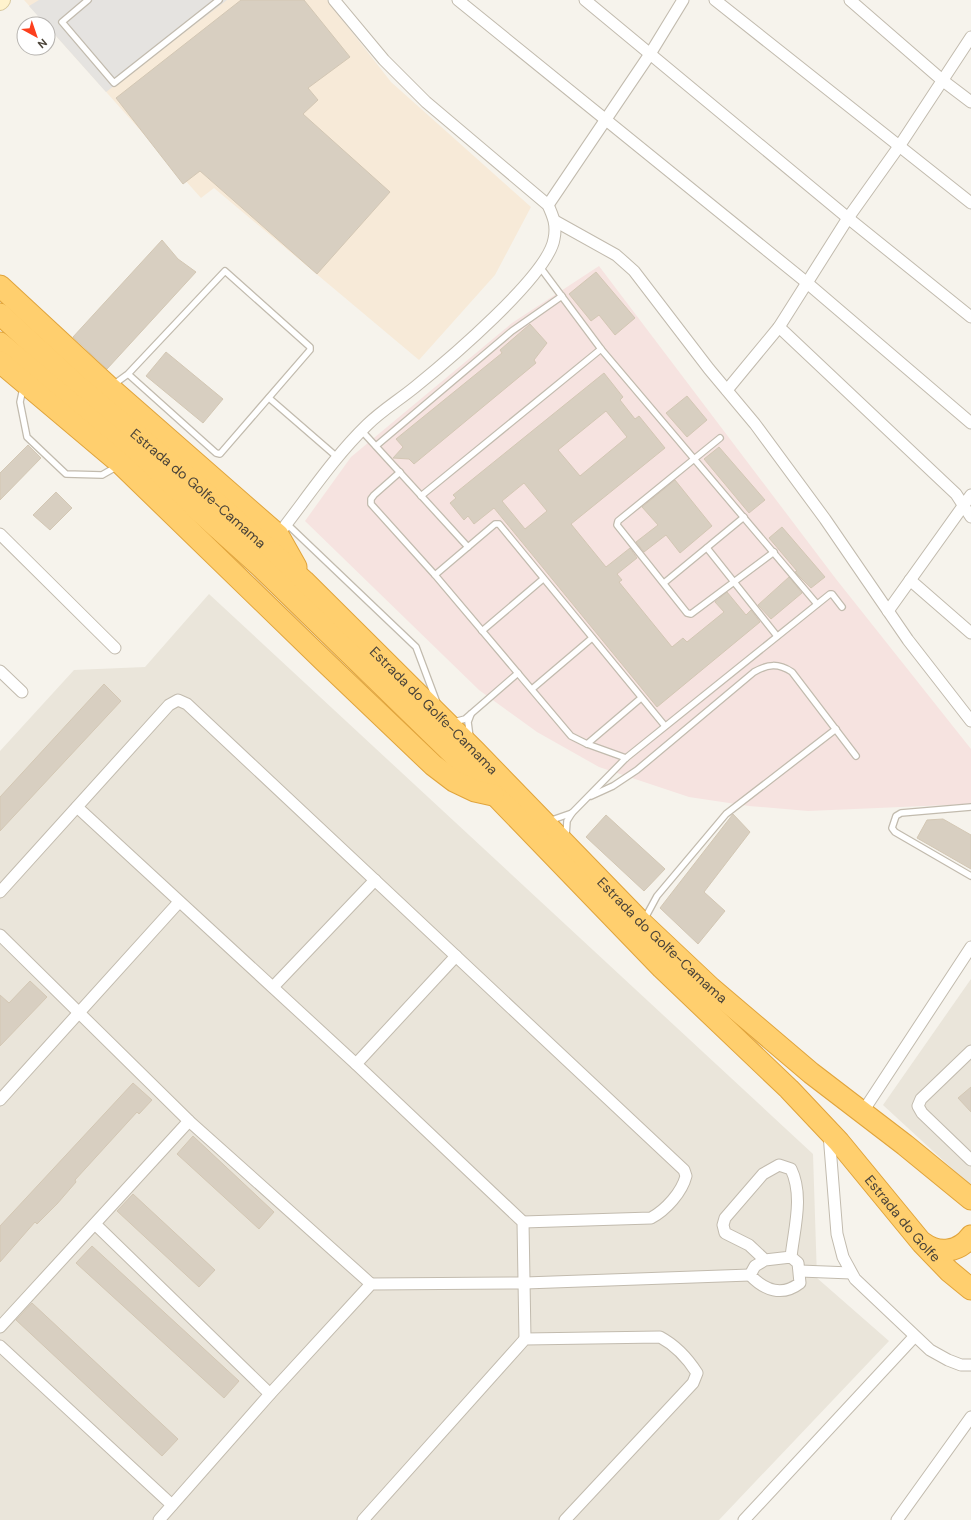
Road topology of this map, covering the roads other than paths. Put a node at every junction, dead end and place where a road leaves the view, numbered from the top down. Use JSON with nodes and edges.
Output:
{"nodes":[{"id":1,"x":88,"y":0,"type":"edge"},
{"id":2,"x":219,"y":0,"type":"edge"},
{"id":3,"x":334,"y":0,"type":"edge"},
{"id":4,"x":458,"y":0,"type":"edge"},
{"id":5,"x":585,"y":0,"type":"edge"},
{"id":6,"x":683,"y":0,"type":"edge"},
{"id":7,"x":715,"y":0,"type":"edge"},
{"id":8,"x":850,"y":0,"type":"edge"},
{"id":9,"x":971,"y":37,"type":"edge"},
{"id":10,"x":650,"y":54,"type":"junction"},
{"id":11,"x":942,"y":80,"type":"junction"},
{"id":12,"x":971,"y":102,"type":"edge"},
{"id":13,"x":604,"y":119,"type":"junction"},
{"id":14,"x":900,"y":145,"type":"junction"},
{"id":15,"x":971,"y":203,"type":"edge"},
{"id":16,"x":548,"y":204,"type":"junction"},
{"id":17,"x":848,"y":218,"type":"junction"},
{"id":18,"x":555,"y":221,"type":"junction"},
{"id":19,"x":540,"y":266,"type":"junction"},
{"id":20,"x":806,"y":282,"type":"junction"},
{"id":21,"x":0,"y":286,"type":"edge"},
{"id":22,"x":562,"y":296,"type":"junction"},
{"id":23,"x":0,"y":314,"type":"edge"},
{"id":24,"x":971,"y":316,"type":"edge"},
{"id":25,"x":779,"y":327,"type":"junction"},
{"id":26,"x":0,"y":343,"type":"edge"},
{"id":27,"x":601,"y":348,"type":"junction"},
{"id":28,"x":0,"y":362,"type":"edge"},
{"id":29,"x":128,"y":374,"type":"junction"},
{"id":30,"x":24,"y":384,"type":"junction"},
{"id":31,"x":109,"y":388,"type":"junction"},
{"id":32,"x":727,"y":390,"type":"junction"},
{"id":33,"x":269,"y":398,"type":"junction"},
{"id":34,"x":971,"y":423,"type":"edge"},
{"id":35,"x":362,"y":430,"type":"junction"},
{"id":36,"x":720,"y":438,"type":"dead end"},
{"id":37,"x":376,"y":446,"type":"junction"},
{"id":38,"x":337,"y":457,"type":"junction"},
{"id":39,"x":696,"y":458,"type":"junction"},
{"id":40,"x":121,"y":464,"type":"junction"},
{"id":41,"x":400,"y":472,"type":"junction"},
{"id":42,"x":971,"y":495,"type":"edge"},
{"id":43,"x":422,"y":496,"type":"junction"},
{"id":44,"x":964,"y":504,"type":"junction"},
{"id":45,"x":744,"y":517,"type":"junction"},
{"id":46,"x":971,"y":517,"type":"edge"},
{"id":47,"x":282,"y":530,"type":"junction"},
{"id":48,"x":0,"y":534,"type":"edge"},
{"id":49,"x":468,"y":547,"type":"junction"},
{"id":50,"x":707,"y":548,"type":"junction"},
{"id":51,"x":774,"y":552,"type":"junction"},
{"id":52,"x":434,"y":576,"type":"junction"},
{"id":53,"x":543,"y":579,"type":"junction"},
{"id":54,"x":910,"y":580,"type":"junction"},
{"id":55,"x":304,"y":581,"type":"junction"},
{"id":56,"x":664,"y":583,"type":"junction"},
{"id":57,"x":734,"y":583,"type":"junction"},
{"id":58,"x":817,"y":604,"type":"junction"},
{"id":59,"x":842,"y":607,"type":"dead end"},
{"id":60,"x":888,"y":611,"type":"junction"},
{"id":61,"x":482,"y":631,"type":"junction"},
{"id":62,"x":971,"y":633,"type":"edge"},
{"id":63,"x":777,"y":636,"type":"junction"},
{"id":64,"x":592,"y":638,"type":"junction"},
{"id":65,"x":114,"y":648,"type":"dead end"},
{"id":66,"x":0,"y":671,"type":"edge"},
{"id":67,"x":518,"y":673,"type":"junction"},
{"id":68,"x":532,"y":689,"type":"junction"},
{"id":69,"x":22,"y":692,"type":"dead end"},
{"id":70,"x":641,"y":698,"type":"junction"},
{"id":71,"x":471,"y":714,"type":"junction"},
{"id":72,"x":444,"y":720,"type":"junction"},
{"id":73,"x":971,"y":721,"type":"edge"},
{"id":74,"x":665,"y":726,"type":"junction"},
{"id":75,"x":836,"y":729,"type":"junction"},
{"id":76,"x":587,"y":744,"type":"junction"},
{"id":77,"x":476,"y":751,"type":"junction"},
{"id":78,"x":856,"y":756,"type":"dead end"},
{"id":79,"x":626,"y":758,"type":"junction"},
{"id":80,"x":496,"y":796,"type":"junction"},
{"id":81,"x":588,"y":797,"type":"junction"},
{"id":82,"x":77,"y":807,"type":"junction"},
{"id":83,"x":971,"y":807,"type":"edge"},
{"id":84,"x":534,"y":812,"type":"junction"},
{"id":85,"x":572,"y":813,"type":"junction"},
{"id":86,"x":569,"y":848,"type":"junction"},
{"id":87,"x":971,"y":876,"type":"edge"},
{"id":88,"x":375,"y":880,"type":"junction"},
{"id":89,"x":0,"y":892,"type":"edge"},
{"id":90,"x":180,"y":902,"type":"junction"},
{"id":91,"x":642,"y":923,"type":"junction"},
{"id":92,"x":0,"y":935,"type":"edge"},
{"id":93,"x":971,"y":947,"type":"edge"},
{"id":94,"x":456,"y":956,"type":"junction"},
{"id":95,"x":273,"y":987,"type":"junction"},
{"id":96,"x":79,"y":1013,"type":"junction"},
{"id":97,"x":971,"y":1050,"type":"edge"},
{"id":98,"x":356,"y":1064,"type":"junction"},
{"id":99,"x":0,"y":1100,"type":"edge"},
{"id":100,"x":862,"y":1113,"type":"junction"},
{"id":101,"x":189,"y":1120,"type":"junction"},
{"id":102,"x":834,"y":1137,"type":"junction"},
{"id":103,"x":971,"y":1160,"type":"edge"},
{"id":104,"x":970,"y":1199,"type":"edge"},
{"id":105,"x":523,"y":1222,"type":"junction"},
{"id":106,"x":95,"y":1224,"type":"junction"},
{"id":107,"x":971,"y":1236,"type":"edge"},
{"id":108,"x":922,"y":1243,"type":"junction"},
{"id":109,"x":791,"y":1257,"type":"junction"},
{"id":110,"x":765,"y":1260,"type":"junction"},
{"id":111,"x":800,"y":1272,"type":"junction"},
{"id":112,"x":851,"y":1273,"type":"junction"},
{"id":113,"x":750,"y":1275,"type":"junction"},
{"id":114,"x":525,"y":1283,"type":"junction"},
{"id":115,"x":371,"y":1284,"type":"junction"},
{"id":116,"x":971,"y":1289,"type":"edge"},
{"id":117,"x":0,"y":1328,"type":"edge"},
{"id":118,"x":914,"y":1337,"type":"junction"},
{"id":119,"x":525,"y":1339,"type":"junction"},
{"id":120,"x":0,"y":1346,"type":"edge"},
{"id":121,"x":971,"y":1365,"type":"edge"},
{"id":122,"x":270,"y":1394,"type":"junction"},
{"id":123,"x":971,"y":1417,"type":"edge"},
{"id":124,"x":172,"y":1505,"type":"junction"},
{"id":125,"x":159,"y":1520,"type":"edge"},
{"id":126,"x":362,"y":1520,"type":"edge"},
{"id":127,"x":565,"y":1520,"type":"edge"},
{"id":128,"x":744,"y":1520,"type":"edge"},
{"id":129,"x":897,"y":1520,"type":"edge"}],
"edges":[{"from":1,"to":2,"type":"lane"},
{"from":3,"to":16,"type":"street"},
{"from":4,"to":13,"type":"street"},
{"from":5,"to":10,"type":"street"},
{"from":6,"to":10,"type":"street"},
{"from":7,"to":14,"type":"street"},
{"from":8,"to":11,"type":"street"},
{"from":9,"to":11,"type":"street"},
{"from":10,"to":13,"type":"street"},
{"from":10,"to":17,"type":"street"},
{"from":11,"to":12,"type":"street"},
{"from":11,"to":14,"type":"street"},
{"from":13,"to":16,"type":"street"},
{"from":13,"to":20,"type":"street"},
{"from":14,"to":15,"type":"street"},
{"from":14,"to":17,"type":"street"},
{"from":16,"to":18,"type":"street"},
{"from":17,"to":20,"type":"street"},
{"from":17,"to":24,"type":"street"},
{"from":18,"to":19,"type":"street"},
{"from":18,"to":32,"type":"street"},
{"from":19,"to":22,"type":"lane"},
{"from":19,"to":35,"type":"street"},
{"from":20,"to":25,"type":"street"},
{"from":20,"to":34,"type":"street"},
{"from":21,"to":31,"type":"highway"},
{"from":22,"to":27,"type":"lane"},
{"from":22,"to":37,"type":"lane"},
{"from":23,"to":55,"type":"highway","name":"Estrada do Golfe-Camama"},
{"from":25,"to":32,"type":"street"},
{"from":25,"to":44,"type":"street"},
{"from":26,"to":80,"type":"highway","name":"Estrada do Golfe-Camama"},
{"from":27,"to":39,"type":"lane"},
{"from":27,"to":43,"type":"lane"},
{"from":28,"to":30,"type":"highway"},
{"from":29,"to":31,"type":"lane"},
{"from":29,"to":33,"type":"lane"},
{"from":29,"to":33,"type":"lane"},
{"from":30,"to":40,"type":"highway"},
{"from":30,"to":40,"type":"lane"},
{"from":31,"to":47,"type":"highway"},
{"from":32,"to":60,"type":"street"},
{"from":33,"to":38,"type":"lane"},
{"from":35,"to":37,"type":"lane"},
{"from":35,"to":38,"type":"street"},
{"from":36,"to":39,"type":"lane"},
{"from":37,"to":41,"type":"lane"},
{"from":38,"to":47,"type":"street"},
{"from":39,"to":45,"type":"lane"},
{"from":39,"to":56,"type":"lane"},
{"from":40,"to":80,"type":"highway"},
{"from":41,"to":43,"type":"lane"},
{"from":41,"to":52,"type":"lane"},
{"from":42,"to":44,"type":"street"},
{"from":43,"to":49,"type":"lane"},
{"from":44,"to":46,"type":"street"},
{"from":44,"to":54,"type":"street"},
{"from":45,"to":50,"type":"lane"},
{"from":45,"to":51,"type":"lane"},
{"from":47,"to":55,"type":"highway"},
{"from":47,"to":72,"type":"lane"},
{"from":48,"to":65,"type":"street"},
{"from":49,"to":52,"type":"lane"},
{"from":49,"to":53,"type":"lane"},
{"from":50,"to":56,"type":"lane"},
{"from":50,"to":57,"type":"lane"},
{"from":51,"to":57,"type":"lane"},
{"from":51,"to":58,"type":"lane"},
{"from":52,"to":61,"type":"lane"},
{"from":53,"to":61,"type":"lane"},
{"from":53,"to":64,"type":"lane"},
{"from":54,"to":60,"type":"street"},
{"from":54,"to":62,"type":"street"},
{"from":55,"to":72,"type":"highway","name":"Estrada do Golfe-Camama"},
{"from":56,"to":57,"type":"lane"},
{"from":57,"to":63,"type":"lane"},
{"from":58,"to":59,"type":"lane"},
{"from":58,"to":63,"type":"lane"},
{"from":60,"to":73,"type":"street"},
{"from":61,"to":67,"type":"lane"},
{"from":63,"to":74,"type":"lane"},
{"from":64,"to":68,"type":"lane"},
{"from":64,"to":70,"type":"lane"},
{"from":66,"to":69,"type":"street"},
{"from":67,"to":68,"type":"lane"},
{"from":67,"to":71,"type":"lane"},
{"from":68,"to":76,"type":"lane"},
{"from":70,"to":74,"type":"lane"},
{"from":70,"to":76,"type":"lane"},
{"from":71,"to":72,"type":"lane"},
{"from":71,"to":77,"type":"lane"},
{"from":72,"to":77,"type":"highway","name":"Estrada do Golfe-Camama"},
{"from":74,"to":79,"type":"lane"},
{"from":75,"to":78,"type":"lane"},
{"from":75,"to":81,"type":"lane"},
{"from":75,"to":91,"type":"lane"},
{"from":76,"to":79,"type":"lane"},
{"from":77,"to":84,"type":"highway","name":"Estrada do Golfe-Camama"},
{"from":79,"to":81,"type":"lane"},
{"from":80,"to":102,"type":"highway","name":"Estrada do Golfe-Camama"},
{"from":81,"to":85,"type":"lane"},
{"from":82,"to":88,"type":"street"},
{"from":82,"to":89,"type":"street"},
{"from":82,"to":90,"type":"street"},
{"from":83,"to":87,"type":"lane"},
{"from":84,"to":85,"type":"lane"},
{"from":84,"to":86,"type":"highway","name":"Estrada do Golfe-Camama"},
{"from":85,"to":86,"type":"lane"},
{"from":86,"to":91,"type":"highway","name":"Estrada do Golfe-Camama"},
{"from":88,"to":94,"type":"street"},
{"from":88,"to":95,"type":"street"},
{"from":90,"to":95,"type":"street"},
{"from":90,"to":96,"type":"street"},
{"from":91,"to":100,"type":"highway","name":"Estrada do Golfe-Camama"},
{"from":92,"to":96,"type":"street"},
{"from":93,"to":100,"type":"street"},
{"from":94,"to":98,"type":"street"},
{"from":94,"to":105,"type":"street"},
{"from":95,"to":98,"type":"street"},
{"from":96,"to":99,"type":"street"},
{"from":96,"to":101,"type":"street"},
{"from":97,"to":103,"type":"street"},
{"from":98,"to":105,"type":"street"},
{"from":100,"to":104,"type":"highway"},
{"from":101,"to":106,"type":"street"},
{"from":101,"to":115,"type":"street"},
{"from":102,"to":108,"type":"highway","name":"Estrada do Golfe"},
{"from":102,"to":112,"type":"street"},
{"from":105,"to":114,"type":"street"},
{"from":106,"to":117,"type":"street"},
{"from":106,"to":122,"type":"street"},
{"from":107,"to":108,"type":"highway"},
{"from":108,"to":116,"type":"highway","name":"Estrada do Golfe"},
{"from":109,"to":110,"type":"street"},
{"from":109,"to":110,"type":"street"},
{"from":109,"to":111,"type":"street"},
{"from":110,"to":113,"type":"street"},
{"from":111,"to":112,"type":"street"},
{"from":111,"to":113,"type":"street"},
{"from":112,"to":118,"type":"street"},
{"from":113,"to":114,"type":"street"},
{"from":114,"to":115,"type":"street"},
{"from":114,"to":119,"type":"street"},
{"from":115,"to":122,"type":"street"},
{"from":118,"to":121,"type":"street"},
{"from":118,"to":128,"type":"street"},
{"from":119,"to":126,"type":"street"},
{"from":119,"to":127,"type":"street"},
{"from":120,"to":124,"type":"street"},
{"from":122,"to":124,"type":"street"},
{"from":123,"to":129,"type":"street"},
{"from":124,"to":125,"type":"street"}]}
